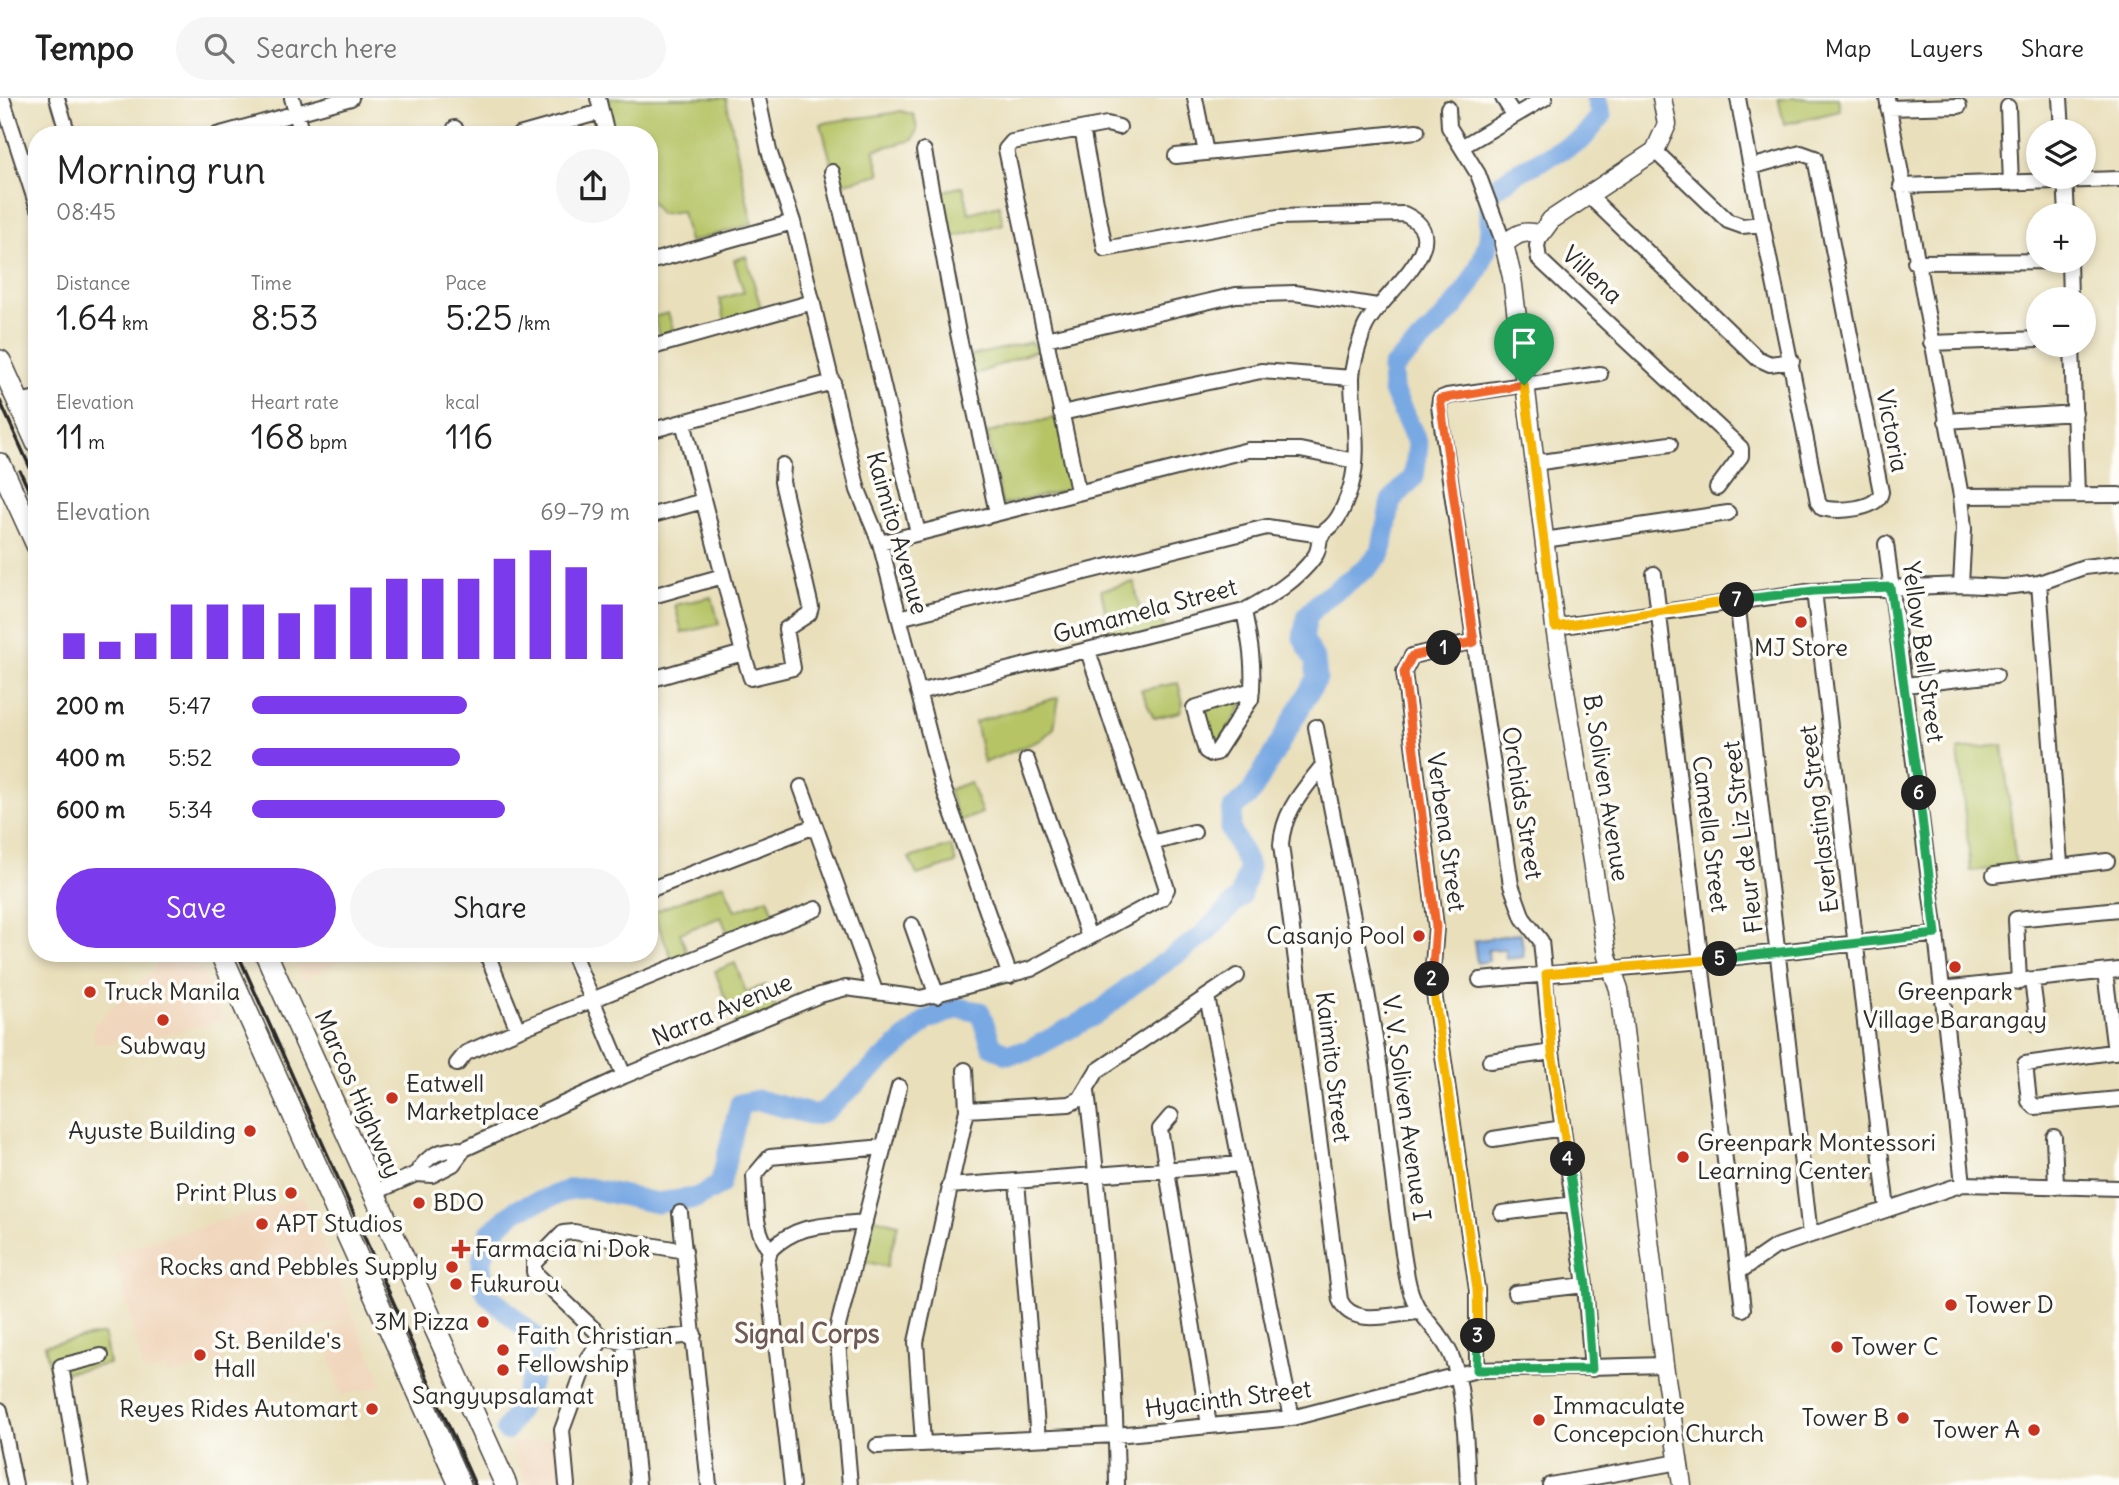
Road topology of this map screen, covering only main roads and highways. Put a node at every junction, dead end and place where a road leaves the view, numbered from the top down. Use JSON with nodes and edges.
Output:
{"nodes":[{"id":1,"x":0,"y":361,"type":"edge"},
{"id":2,"x":27,"y":400,"type":"edge"},
{"id":3,"x":0,"y":464,"type":"edge"},
{"id":4,"x":28,"y":525,"type":"edge"},
{"id":5,"x":225,"y":962,"type":"edge"},
{"id":6,"x":270,"y":962,"type":"edge"},
{"id":7,"x":457,"y":1478,"type":"edge"},
{"id":8,"x":505,"y":1484,"type":"edge"}],
"edges":[{"from":1,"to":2,"type":"main road"},
{"from":3,"to":4,"type":"main road"},
{"from":5,"to":7,"type":"main road"},
{"from":6,"to":8,"type":"main road","name":"Marcos Highway"}]}
